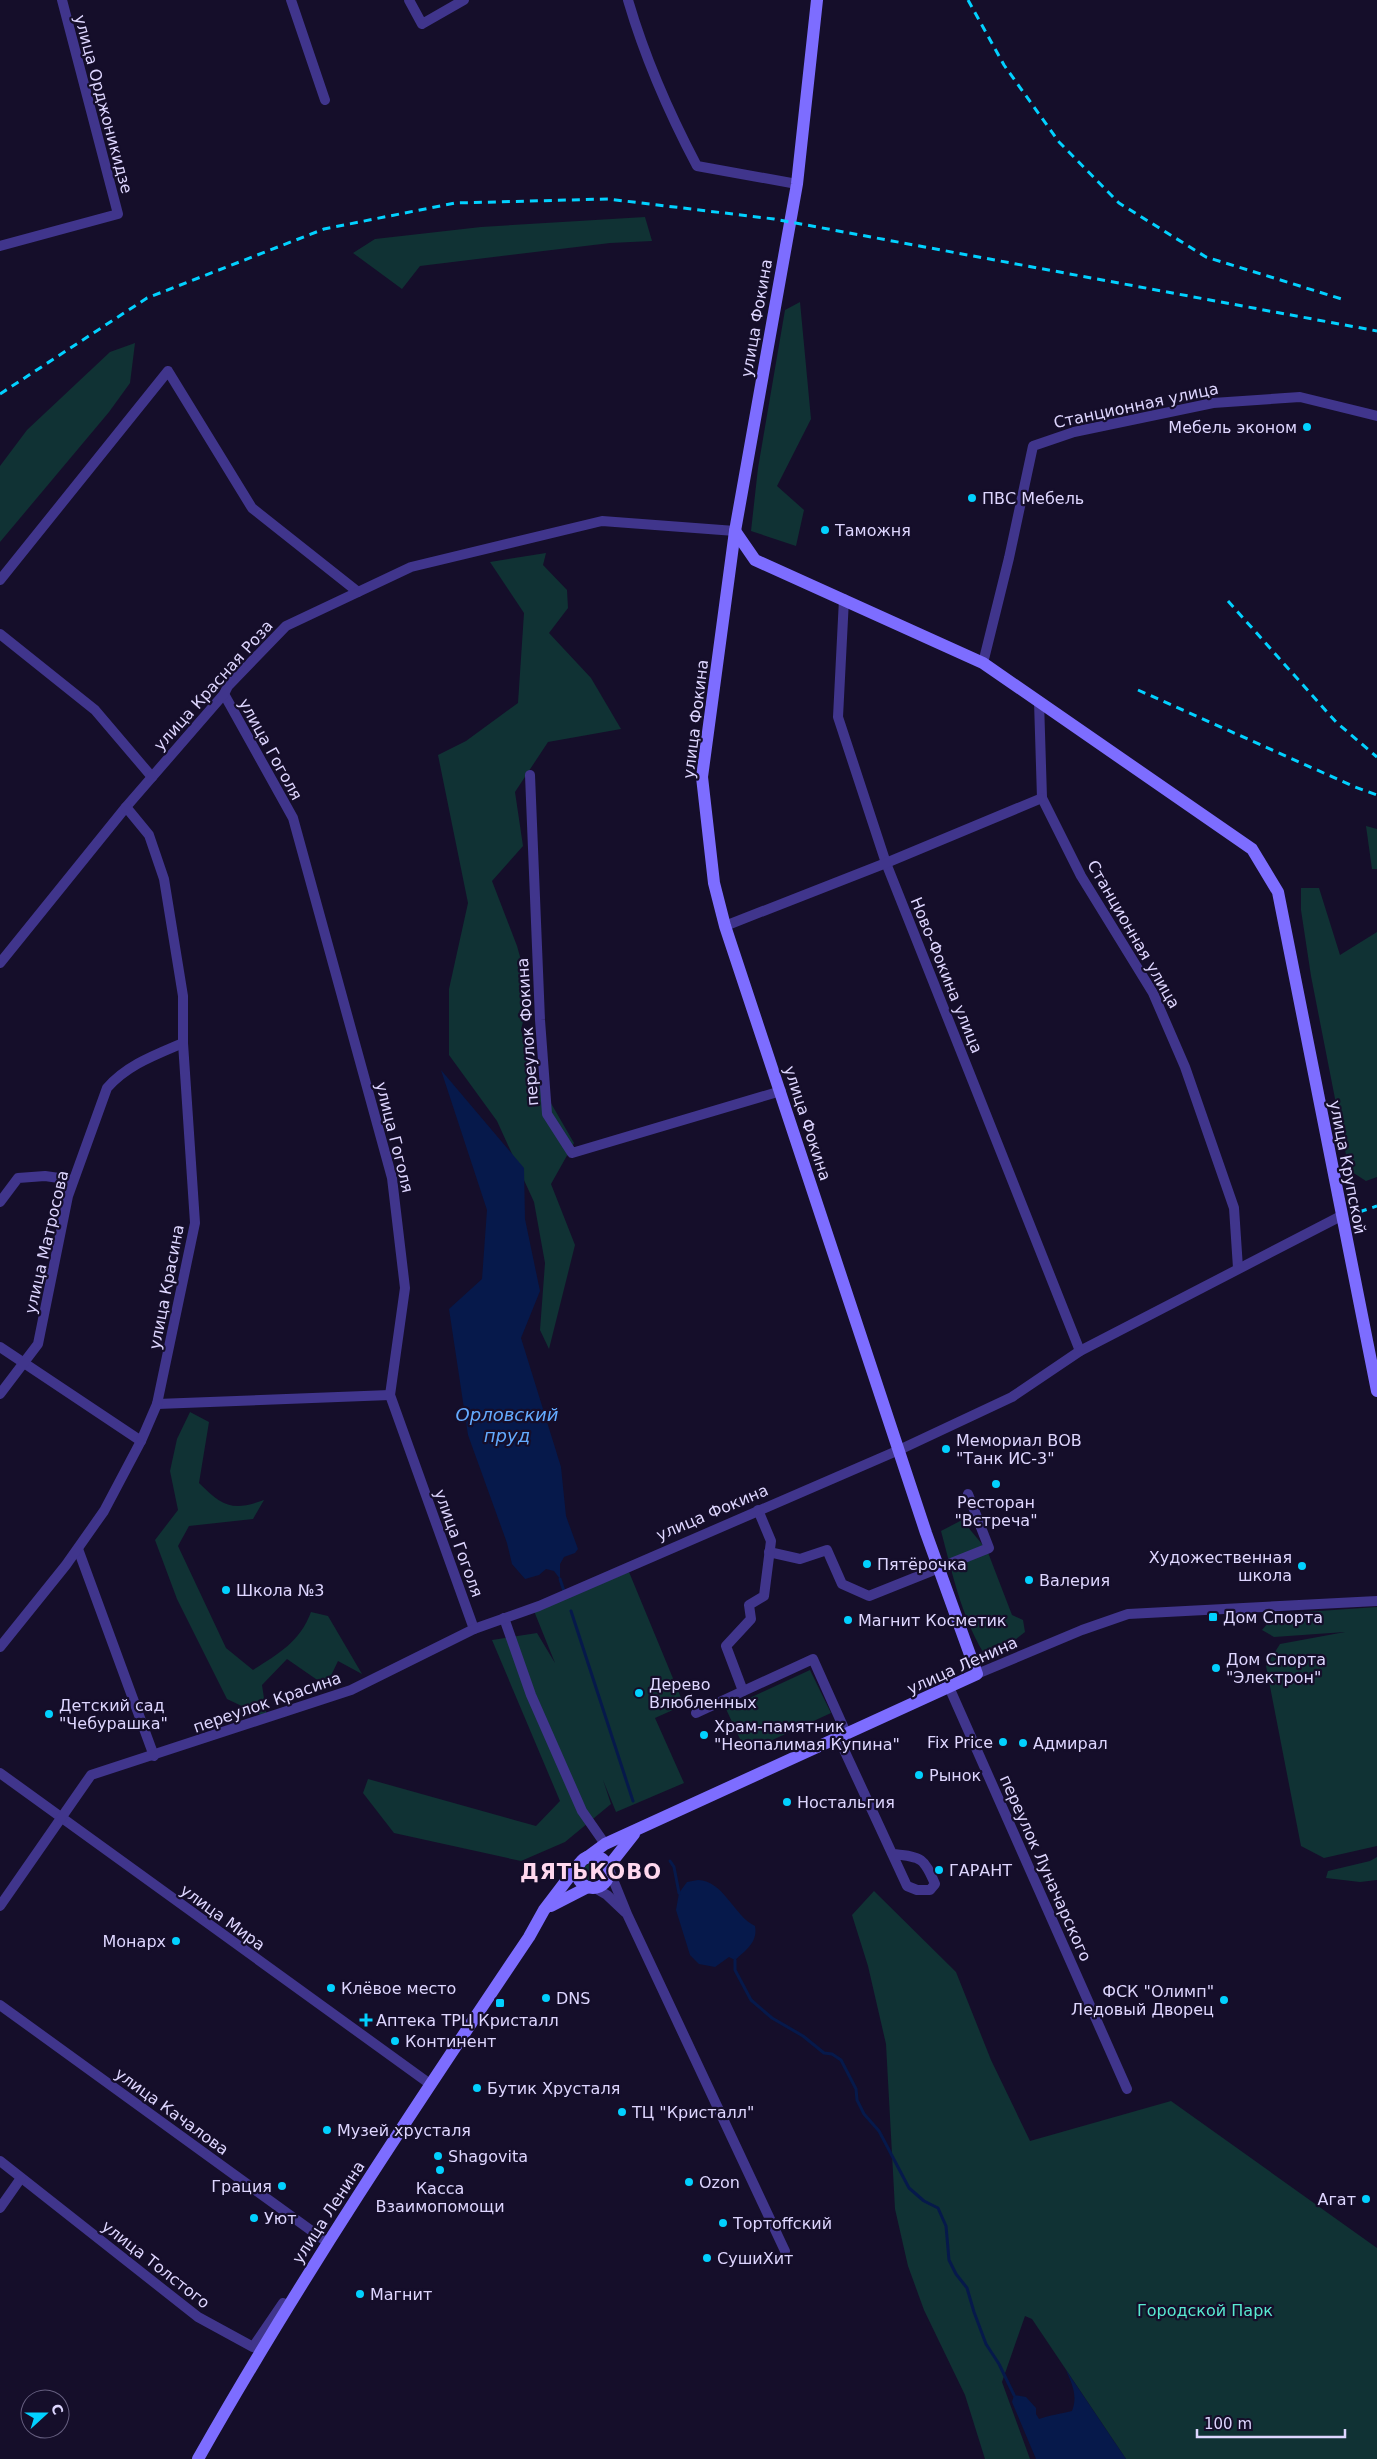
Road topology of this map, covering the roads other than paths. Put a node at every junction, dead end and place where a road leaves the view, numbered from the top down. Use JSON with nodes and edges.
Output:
{"nodes":[{"id":1,"x":62,"y":0,"type":"edge"},
{"id":2,"x":291,"y":0,"type":"edge"},
{"id":3,"x":409,"y":0,"type":"edge"},
{"id":4,"x":464,"y":0,"type":"edge"},
{"id":5,"x":628,"y":0,"type":"edge"},
{"id":6,"x":817,"y":0,"type":"edge"},
{"id":7,"x":325,"y":100,"type":"dead end"},
{"id":8,"x":797,"y":184,"type":"junction"},
{"id":9,"x":0,"y":246,"type":"edge"},
{"id":10,"x":1377,"y":416,"type":"edge"},
{"id":11,"x":735,"y":531,"type":"junction"},
{"id":12,"x":0,"y":580,"type":"edge"},
{"id":13,"x":358,"y":592,"type":"junction"},
{"id":14,"x":844,"y":599,"type":"junction"},
{"id":15,"x":0,"y":634,"type":"edge"},
{"id":16,"x":983,"y":663,"type":"junction"},
{"id":17,"x":224,"y":694,"type":"junction"},
{"id":18,"x":1039,"y":701,"type":"junction"},
{"id":19,"x":530,"y":775,"type":"dead end"},
{"id":20,"x":152,"y":777,"type":"junction"},
{"id":21,"x":1042,"y":798,"type":"junction"},
{"id":22,"x":126,"y":807,"type":"junction"},
{"id":23,"x":886,"y":863,"type":"junction"},
{"id":24,"x":725,"y":926,"type":"junction"},
{"id":25,"x":0,"y":963,"type":"edge"},
{"id":26,"x":183,"y":1043,"type":"junction"},
{"id":27,"x":781,"y":1091,"type":"junction"},
{"id":28,"x":73,"y":1180,"type":"junction"},
{"id":29,"x":0,"y":1202,"type":"edge"},
{"id":30,"x":1341,"y":1216,"type":"junction"},
{"id":31,"x":1238,"y":1268,"type":"junction"},
{"id":32,"x":0,"y":1347,"type":"edge"},
{"id":33,"x":1080,"y":1351,"type":"junction"},
{"id":34,"x":24,"y":1364,"type":"junction"},
{"id":35,"x":1377,"y":1391,"type":"edge"},
{"id":36,"x":0,"y":1394,"type":"edge"},
{"id":37,"x":390,"y":1395,"type":"junction"},
{"id":38,"x":157,"y":1404,"type":"junction"},
{"id":39,"x":141,"y":1441,"type":"junction"},
{"id":40,"x":900,"y":1450,"type":"junction"},
{"id":41,"x":968,"y":1494,"type":"dead end"},
{"id":42,"x":758,"y":1510,"type":"junction"},
{"id":43,"x":78,"y":1549,"type":"junction"},
{"id":44,"x":769,"y":1552,"type":"junction"},
{"id":45,"x":939,"y":1570,"type":"junction"},
{"id":46,"x":1377,"y":1601,"type":"edge"},
{"id":47,"x":539,"y":1606,"type":"joint"},
{"id":48,"x":504,"y":1618,"type":"junction"},
{"id":49,"x":474,"y":1629,"type":"junction"},
{"id":50,"x":0,"y":1647,"type":"edge"},
{"id":51,"x":977,"y":1674,"type":"junction"},
{"id":52,"x":949,"y":1687,"type":"junction"},
{"id":53,"x":743,"y":1691,"type":"junction"},
{"id":54,"x":696,"y":1713,"type":"dead end"},
{"id":55,"x":843,"y":1737,"type":"junction"},
{"id":56,"x":154,"y":1756,"type":"junction"},
{"id":57,"x":0,"y":1773,"type":"edge"},
{"id":58,"x":62,"y":1819,"type":"junction"},
{"id":59,"x":635,"y":1832,"type":"junction"},
{"id":60,"x":605,"y":1844,"type":"junction"},
{"id":61,"x":894,"y":1854,"type":"dead end"},
{"id":62,"x":583,"y":1861,"type":"junction"},
{"id":63,"x":608,"y":1867,"type":"junction"},
{"id":64,"x":592,"y":1888,"type":"junction"},
{"id":65,"x":0,"y":1906,"type":"edge"},
{"id":66,"x":544,"y":1910,"type":"junction"},
{"id":67,"x":627,"y":1914,"type":"junction"},
{"id":68,"x":0,"y":2005,"type":"edge"},
{"id":69,"x":430,"y":2084,"type":"junction"},
{"id":70,"x":1127,"y":2089,"type":"dead end"},
{"id":71,"x":0,"y":2161,"type":"edge"},
{"id":72,"x":21,"y":2178,"type":"junction"},
{"id":73,"x":0,"y":2208,"type":"edge"},
{"id":74,"x":327,"y":2242,"type":"junction"},
{"id":75,"x":785,"y":2251,"type":"dead end"},
{"id":76,"x":287,"y":2306,"type":"junction"},
{"id":77,"x":198,"y":2459,"type":"edge"}],
"edges":[{"from":1,"to":9,"type":"street","name":"улица Орджоникидзе"},
{"from":2,"to":7,"type":"street"},
{"from":3,"to":4,"type":"street"},
{"from":5,"to":8,"type":"street"},
{"from":6,"to":8,"type":"main road","name":"улица Фокина"},
{"from":8,"to":11,"type":"main road","name":"улица Фокина"},
{"from":10,"to":16,"type":"street","name":"Станционная улица"},
{"from":11,"to":13,"type":"street","name":"улица Красная Роза"},
{"from":11,"to":14,"type":"main road"},
{"from":11,"to":24,"type":"main road","name":"улица Фокина"},
{"from":12,"to":13,"type":"street"},
{"from":13,"to":17,"type":"street","name":"улица Красная Роза"},
{"from":14,"to":16,"type":"main road"},
{"from":14,"to":23,"type":"street","name":"Ново-Фокина улица"},
{"from":15,"to":20,"type":"street"},
{"from":16,"to":18,"type":"main road"},
{"from":17,"to":20,"type":"street","name":"улица Красная Роза"},
{"from":17,"to":37,"type":"street","name":"улица Гоголя"},
{"from":18,"to":21,"type":"street","name":"Станционная улица"},
{"from":18,"to":30,"type":"main road","name":"улица Крупской"},
{"from":19,"to":27,"type":"street","name":"переулок Фокина"},
{"from":20,"to":22,"type":"street","name":"улица Красная Роза"},
{"from":21,"to":23,"type":"street"},
{"from":21,"to":31,"type":"street","name":"Станционная улица"},
{"from":22,"to":25,"type":"street","name":"улица Красная Роза"},
{"from":22,"to":26,"type":"street","name":"улица Красина"},
{"from":23,"to":24,"type":"street"},
{"from":23,"to":33,"type":"street","name":"Ново-Фокина улица"},
{"from":24,"to":27,"type":"main road","name":"улица Фокина"},
{"from":26,"to":28,"type":"street","name":"улица Матросова"},
{"from":26,"to":38,"type":"street","name":"улица Красина"},
{"from":27,"to":40,"type":"main road","name":"улица Фокина"},
{"from":28,"to":29,"type":"street"},
{"from":28,"to":34,"type":"street","name":"улица Матросова"},
{"from":30,"to":31,"type":"street"},
{"from":30,"to":35,"type":"main road","name":"улица Крупской"},
{"from":31,"to":33,"type":"street"},
{"from":32,"to":34,"type":"street"},
{"from":33,"to":40,"type":"street"},
{"from":34,"to":36,"type":"street","name":"улица Матросова"},
{"from":34,"to":39,"type":"street"},
{"from":37,"to":38,"type":"street"},
{"from":37,"to":49,"type":"street","name":"улица Гоголя"},
{"from":38,"to":39,"type":"street","name":"улица Красина"},
{"from":39,"to":43,"type":"street","name":"улица Красина"},
{"from":40,"to":42,"type":"street","name":"улица Фокина"},
{"from":40,"to":45,"type":"main road","name":"улица Фокина"},
{"from":41,"to":45,"type":"street"},
{"from":42,"to":44,"type":"street"},
{"from":42,"to":47,"type":"street","name":"улица Фокина"},
{"from":43,"to":50,"type":"street","name":"улица Красина"},
{"from":43,"to":56,"type":"street"},
{"from":44,"to":45,"type":"street"},
{"from":44,"to":53,"type":"street"},
{"from":45,"to":51,"type":"main road","name":"улица Фокина"},
{"from":46,"to":51,"type":"street","name":"улица Ленина"},
{"from":47,"to":48,"type":"street","name":"переулок Красина"},
{"from":48,"to":49,"type":"street","name":"переулок Красина"},
{"from":48,"to":60,"type":"street"},
{"from":49,"to":56,"type":"street","name":"переулок Красина"},
{"from":51,"to":52,"type":"main road","name":"улица Ленина"},
{"from":52,"to":55,"type":"main road","name":"улица Ленина"},
{"from":52,"to":70,"type":"street","name":"переулок Луначарского"},
{"from":53,"to":54,"type":"street"},
{"from":53,"to":55,"type":"street"},
{"from":55,"to":59,"type":"main road","name":"улица Ленина"},
{"from":55,"to":61,"type":"street"},
{"from":56,"to":58,"type":"street","name":"переулок Красина"},
{"from":57,"to":58,"type":"street","name":"улица Мира"},
{"from":58,"to":65,"type":"street","name":"переулок Красина"},
{"from":58,"to":69,"type":"street","name":"улица Мира"},
{"from":59,"to":60,"type":"main road","name":"улица Ленина"},
{"from":59,"to":63,"type":"main road"},
{"from":60,"to":62,"type":"main road","name":"улица Ленина"},
{"from":62,"to":63,"type":"main road"},
{"from":62,"to":64,"type":"main road"},
{"from":62,"to":66,"type":"main road","name":"улица Ленина"},
{"from":63,"to":64,"type":"main road"},
{"from":63,"to":67,"type":"street"},
{"from":64,"to":66,"type":"main road"},
{"from":64,"to":67,"type":"street"},
{"from":66,"to":69,"type":"main road","name":"улица Ленина"},
{"from":67,"to":75,"type":"street"},
{"from":68,"to":74,"type":"street","name":"улица Качалова"},
{"from":69,"to":74,"type":"main road","name":"улица Ленина"},
{"from":71,"to":72,"type":"street","name":"улица Толстого"},
{"from":72,"to":73,"type":"street"},
{"from":72,"to":76,"type":"street","name":"улица Толстого"},
{"from":74,"to":76,"type":"main road","name":"улица Ленина"},
{"from":76,"to":77,"type":"main road","name":"улица Ленина"}]}
